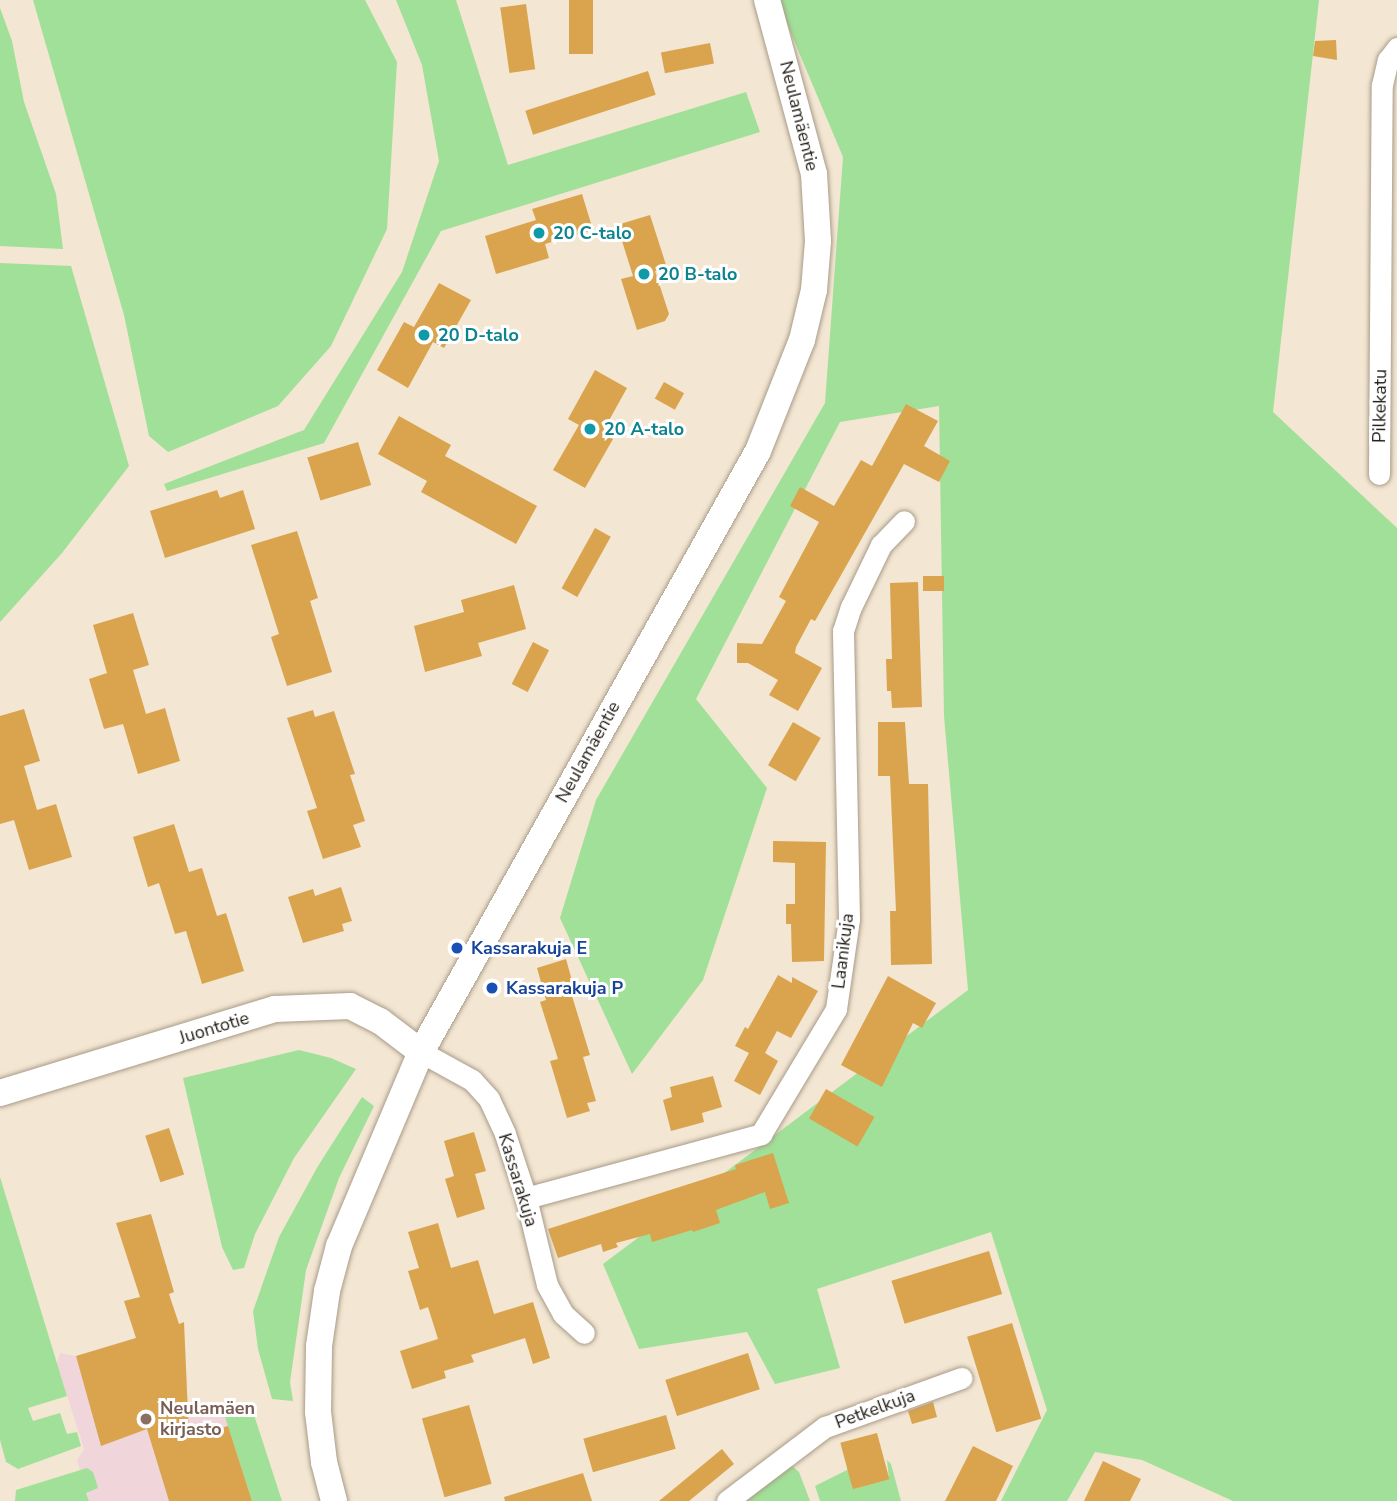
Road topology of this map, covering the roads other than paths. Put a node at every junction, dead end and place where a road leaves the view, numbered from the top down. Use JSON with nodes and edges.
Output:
{"nodes":[{"id":1,"x":767,"y":0,"type":"edge"},
{"id":2,"x":1397,"y":48,"type":"edge"},
{"id":3,"x":1379,"y":474,"type":"dead end"},
{"id":4,"x":904,"y":521,"type":"dead end"},
{"id":5,"x":421,"y":1052,"type":"junction"},
{"id":6,"x":0,"y":1093,"type":"edge"},
{"id":7,"x":526,"y":1198,"type":"junction"},
{"id":8,"x":584,"y":1333,"type":"dead end"},
{"id":9,"x":961,"y":1378,"type":"dead end"},
{"id":10,"x":334,"y":1501,"type":"edge"},
{"id":11,"x":727,"y":1501,"type":"edge"}],
"edges":[{"from":1,"to":5,"type":"street","name":"Neulamäentie"},
{"from":2,"to":3,"type":"street","name":"Pilkekatu"},
{"from":4,"to":7,"type":"street","name":"Laanikuja"},
{"from":5,"to":6,"type":"street","name":"Juontotie"},
{"from":5,"to":7,"type":"street","name":"Kassarakuja"},
{"from":5,"to":10,"type":"street","name":"Neulamäentie"},
{"from":7,"to":8,"type":"street","name":"Kassarakuja"},
{"from":9,"to":11,"type":"street","name":"Petkelkuja"}]}
